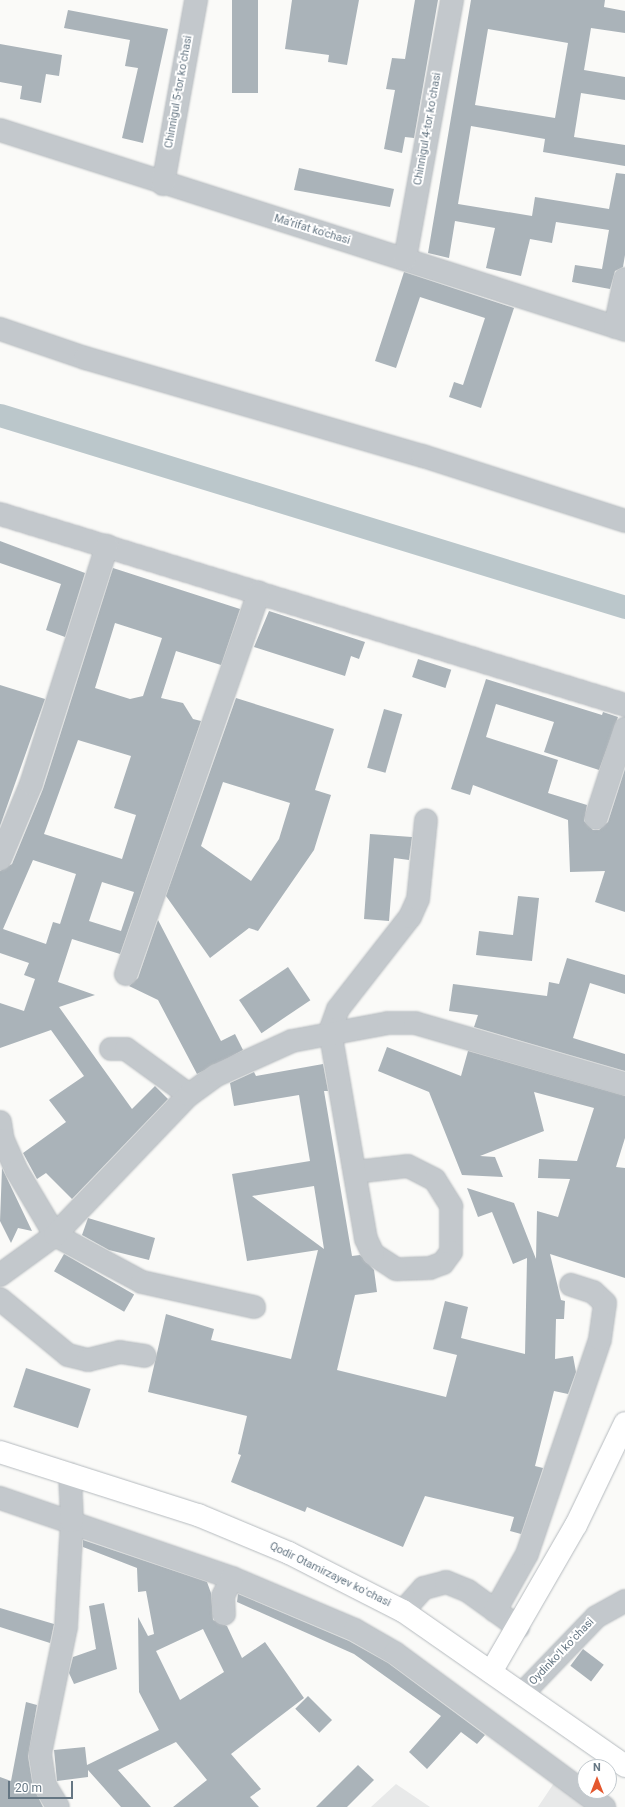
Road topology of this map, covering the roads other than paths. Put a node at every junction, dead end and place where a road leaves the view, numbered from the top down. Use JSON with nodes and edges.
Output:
{"nodes":[{"id":1,"x":196,"y":0,"type":"edge"},
{"id":2,"x":452,"y":0,"type":"edge"},
{"id":3,"x":0,"y":130,"type":"edge"},
{"id":4,"x":163,"y":184,"type":"junction"},
{"id":5,"x":405,"y":259,"type":"junction"},
{"id":6,"x":625,"y":279,"type":"edge"},
{"id":7,"x":0,"y":329,"type":"edge"},
{"id":8,"x":620,"y":329,"type":"edge"},
{"id":9,"x":0,"y":514,"type":"edge"},
{"id":10,"x":625,"y":521,"type":"edge"},
{"id":11,"x":107,"y":546,"type":"junction"},
{"id":12,"x":259,"y":593,"type":"junction"},
{"id":13,"x":625,"y":705,"type":"edge"},
{"id":14,"x":625,"y":729,"type":"edge"},
{"id":15,"x":596,"y":818,"type":"dead end"},
{"id":16,"x":426,"y":820,"type":"dead end"},
{"id":17,"x":0,"y":859,"type":"edge"},
{"id":18,"x":126,"y":974,"type":"dead end"},
{"id":19,"x":330,"y":1031,"type":"junction"},
{"id":20,"x":111,"y":1049,"type":"dead end"},
{"id":21,"x":625,"y":1084,"type":"edge"},
{"id":22,"x":189,"y":1095,"type":"junction"},
{"id":23,"x":0,"y":1122,"type":"edge"},
{"id":24,"x":355,"y":1172,"type":"junction"},
{"id":25,"x":55,"y":1235,"type":"junction"},
{"id":26,"x":0,"y":1274,"type":"edge"},
{"id":27,"x":571,"y":1285,"type":"dead end"},
{"id":28,"x":0,"y":1299,"type":"edge"},
{"id":29,"x":254,"y":1307,"type":"dead end"},
{"id":30,"x":145,"y":1356,"type":"dead end"},
{"id":31,"x":625,"y":1423,"type":"edge"},
{"id":32,"x":0,"y":1452,"type":"edge"},
{"id":33,"x":70,"y":1474,"type":"junction"},
{"id":34,"x":0,"y":1498,"type":"edge"},
{"id":35,"x":72,"y":1521,"type":"junction"},
{"id":36,"x":520,"y":1570,"type":"junction"},
{"id":37,"x":232,"y":1578,"type":"junction"},
{"id":38,"x":544,"y":1583,"type":"junction"},
{"id":39,"x":625,"y":1601,"type":"edge"},
{"id":40,"x":403,"y":1611,"type":"junction"},
{"id":41,"x":495,"y":1611,"type":"junction"},
{"id":42,"x":224,"y":1614,"type":"dead end"},
{"id":43,"x":518,"y":1627,"type":"junction"},
{"id":44,"x":491,"y":1672,"type":"junction"},
{"id":45,"x":522,"y":1694,"type":"junction"},
{"id":46,"x":609,"y":1759,"type":"edge"},
{"id":47,"x":577,"y":1785,"type":"edge"},
{"id":48,"x":595,"y":1799,"type":"edge"},
{"id":49,"x":58,"y":1807,"type":"edge"},
{"id":50,"x":604,"y":1807,"type":"edge"}],
"edges":[{"from":1,"to":4,"type":"street","name":"Chinnigul 5-tor koʻchasi"},
{"from":2,"to":5,"type":"street","name":"Chinnigul 4-tor koʻchasi"},
{"from":3,"to":4,"type":"street","name":"Maʼrifat ko'chasi"},
{"from":4,"to":5,"type":"street","name":"Maʼrifat ko'chasi"},
{"from":5,"to":8,"type":"street","name":"Maʼrifat ko'chasi"},
{"from":6,"to":8,"type":"street"},
{"from":7,"to":10,"type":"street"},
{"from":9,"to":11,"type":"street"},
{"from":11,"to":12,"type":"street"},
{"from":11,"to":17,"type":"street"},
{"from":12,"to":13,"type":"street"},
{"from":12,"to":18,"type":"street"},
{"from":14,"to":15,"type":"street"},
{"from":16,"to":19,"type":"street"},
{"from":19,"to":21,"type":"street"},
{"from":19,"to":22,"type":"street"},
{"from":19,"to":24,"type":"street"},
{"from":20,"to":22,"type":"street"},
{"from":22,"to":25,"type":"street"},
{"from":23,"to":25,"type":"street"},
{"from":24,"to":24,"type":"street"},
{"from":25,"to":26,"type":"street"},
{"from":25,"to":29,"type":"street"},
{"from":27,"to":36,"type":"street"},
{"from":28,"to":30,"type":"street"},
{"from":31,"to":38,"type":"main road"},
{"from":32,"to":33,"type":"main road","name":"Qodir Otamirzayev koʻchasi"},
{"from":33,"to":35,"type":"street"},
{"from":33,"to":40,"type":"main road","name":"Qodir Otamirzayev koʻchasi"},
{"from":34,"to":35,"type":"street"},
{"from":35,"to":37,"type":"street"},
{"from":35,"to":49,"type":"street"},
{"from":36,"to":38,"type":"street"},
{"from":36,"to":41,"type":"street"},
{"from":37,"to":42,"type":"street"},
{"from":37,"to":47,"type":"street"},
{"from":38,"to":43,"type":"main road"},
{"from":39,"to":45,"type":"street","name":"Oydinkoʻl koʻchasi"},
{"from":40,"to":41,"type":"street"},
{"from":40,"to":44,"type":"main road","name":"Qodir Otamirzayev koʻchasi"},
{"from":41,"to":43,"type":"street"},
{"from":43,"to":44,"type":"main road"},
{"from":44,"to":45,"type":"main road","name":"Qodir Otamirzayev koʻchasi"},
{"from":45,"to":46,"type":"main road","name":"Qodir Otamirzayev koʻchasi"},
{"from":48,"to":50,"type":"street"}]}
